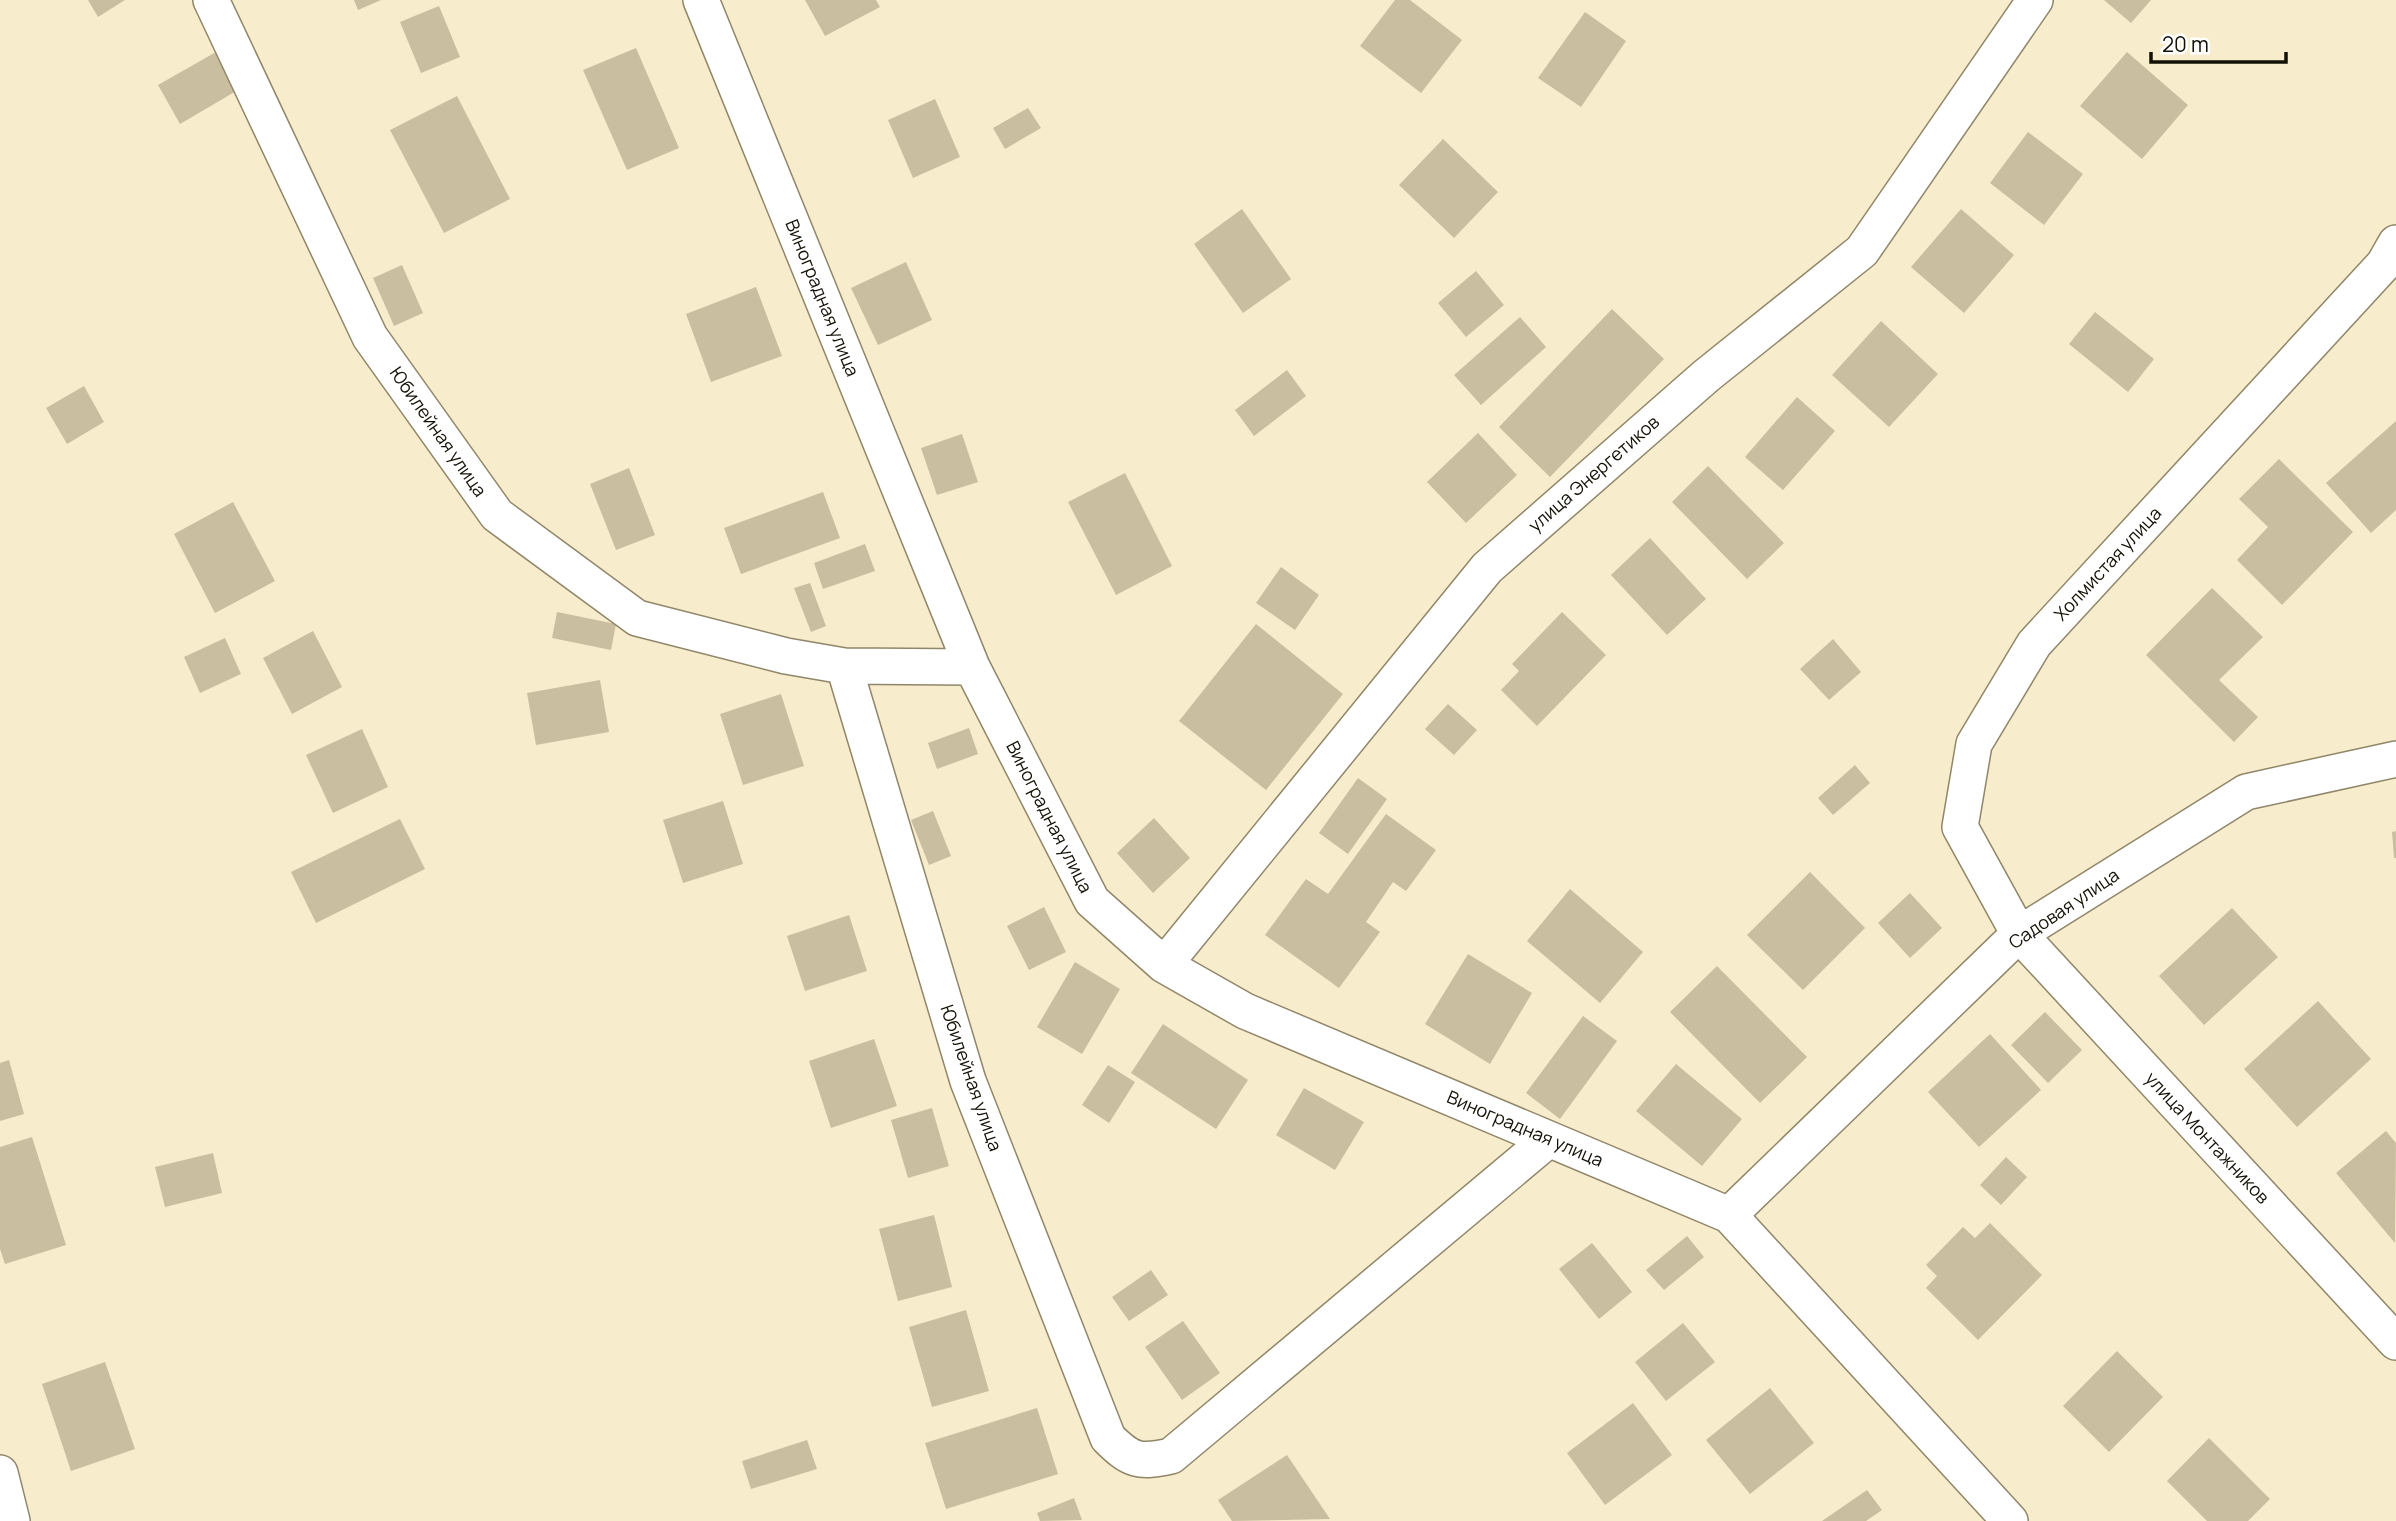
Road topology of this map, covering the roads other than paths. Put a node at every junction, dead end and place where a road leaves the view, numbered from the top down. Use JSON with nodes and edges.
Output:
{"nodes":[{"id":1,"x":211,"y":0,"type":"edge"},
{"id":2,"x":701,"y":0,"type":"edge"},
{"id":3,"x":2035,"y":0,"type":"edge"},
{"id":4,"x":2396,"y":243,"type":"edge"},
{"id":5,"x":844,"y":666,"type":"junction"},
{"id":6,"x":972,"y":667,"type":"junction"},
{"id":7,"x":2396,"y":759,"type":"edge"},
{"id":8,"x":2019,"y":934,"type":"junction"},
{"id":9,"x":1164,"y":965,"type":"junction"},
{"id":10,"x":1549,"y":1139,"type":"junction"},
{"id":11,"x":1729,"y":1215,"type":"junction"},
{"id":12,"x":2396,"y":1342,"type":"edge"},
{"id":13,"x":0,"y":1473,"type":"edge"},
{"id":14,"x":12,"y":1521,"type":"edge"},
{"id":15,"x":2010,"y":1521,"type":"edge"}],
"edges":[{"from":1,"to":5,"type":"street","name":"Юбилейная улица"},
{"from":2,"to":6,"type":"street","name":"Виноградная улица"},
{"from":3,"to":9,"type":"street","name":"улица Энергетиков"},
{"from":4,"to":8,"type":"street","name":"Холмистая улица"},
{"from":5,"to":6,"type":"street","name":"Юбилейная улица"},
{"from":5,"to":10,"type":"street","name":"Юбилейная улица"},
{"from":6,"to":9,"type":"street","name":"Виноградная улица"},
{"from":7,"to":8,"type":"street","name":"Садовая улица"},
{"from":8,"to":11,"type":"street","name":"Садовая улица"},
{"from":8,"to":12,"type":"street","name":"улица Монтажников"},
{"from":9,"to":10,"type":"street","name":"Виноградная улица"},
{"from":10,"to":11,"type":"street","name":"Виноградная улица"},
{"from":11,"to":15,"type":"street","name":"Виноградная улица"},
{"from":13,"to":14,"type":"street"}]}
